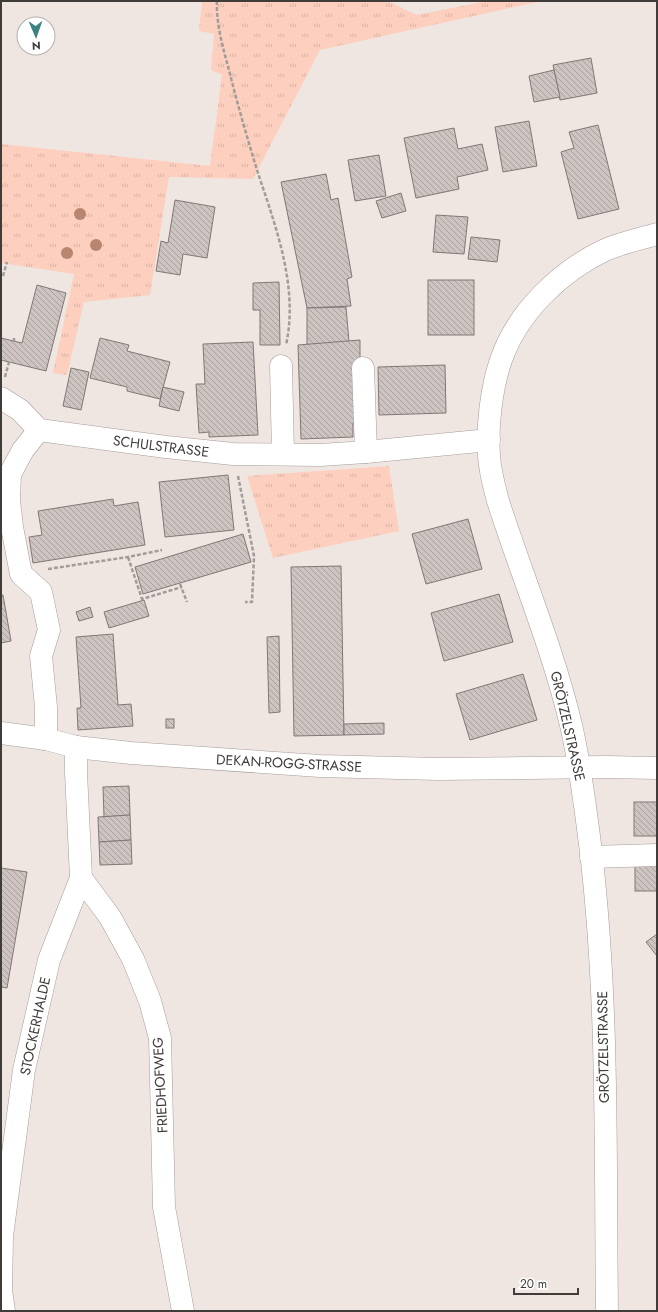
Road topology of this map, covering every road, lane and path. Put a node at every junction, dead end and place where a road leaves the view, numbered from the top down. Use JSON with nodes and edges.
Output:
{"nodes":[{"id":1,"x":217,"y":1,"type":"edge"},
{"id":2,"x":657,"y":234,"type":"edge"},
{"id":3,"x":7,"y":262,"type":"dead end"},
{"id":4,"x":3,"y":276,"type":"dead end"},
{"id":5,"x":281,"y":366,"type":"joint"},
{"id":6,"x":363,"y":368,"type":"dead end"},
{"id":7,"x":1,"y":398,"type":"edge"},
{"id":8,"x":39,"y":430,"type":"junction"},
{"id":9,"x":489,"y":440,"type":"junction"},
{"id":10,"x":366,"y":452,"type":"junction"},
{"id":11,"x":283,"y":454,"type":"junction"},
{"id":12,"x":240,"y":485,"type":"dead end"},
{"id":13,"x":162,"y":550,"type":"dead end"},
{"id":14,"x":128,"y":557,"type":"junction"},
{"id":15,"x":21,"y":574,"type":"junction"},
{"id":16,"x":187,"y":602,"type":"dead end"},
{"id":17,"x":245,"y":602,"type":"dead end"},
{"id":18,"x":1,"y":733,"type":"edge"},
{"id":19,"x":46,"y":740,"type":"junction"},
{"id":20,"x":76,"y":747,"type":"junction"},
{"id":21,"x":578,"y":768,"type":"junction"},
{"id":22,"x":657,"y":768,"type":"edge"},
{"id":23,"x":657,"y":855,"type":"edge"},
{"id":24,"x":591,"y":857,"type":"junction"},
{"id":25,"x":81,"y":878,"type":"junction"},
{"id":26,"x":4,"y":1311,"type":"edge"},
{"id":27,"x":184,"y":1311,"type":"edge"},
{"id":28,"x":607,"y":1311,"type":"edge"}],
"edges":[{"from":1,"to":5,"type":"path"},
{"from":2,"to":9,"type":"street","name":"GRÖTZELSTRASSE"},
{"from":3,"to":4,"type":"path"},
{"from":5,"to":11,"type":"street"},
{"from":6,"to":10,"type":"street"},
{"from":7,"to":8,"type":"street"},
{"from":8,"to":11,"type":"street","name":"SCHULSTRASSE"},
{"from":8,"to":15,"type":"street"},
{"from":9,"to":10,"type":"street","name":"SCHULSTRASSE"},
{"from":9,"to":21,"type":"street","name":"GRÖTZELSTRASSE"},
{"from":10,"to":11,"type":"street","name":"SCHULSTRASSE"},
{"from":12,"to":17,"type":"path"},
{"from":13,"to":14,"type":"path"},
{"from":14,"to":15,"type":"path"},
{"from":14,"to":16,"type":"path"},
{"from":15,"to":19,"type":"street"},
{"from":18,"to":19,"type":"street","name":"DEKAN-ROGG-STRASSE"},
{"from":19,"to":20,"type":"street","name":"DEKAN-ROGG-STRASSE"},
{"from":20,"to":21,"type":"street","name":"DEKAN-ROGG-STRASSE"},
{"from":20,"to":25,"type":"street","name":"STOCKERHALDE"},
{"from":21,"to":22,"type":"street","name":"DEKAN-ROGG-STRASSE"},
{"from":21,"to":24,"type":"street","name":"GRÖTZELSTRASSE"},
{"from":23,"to":24,"type":"street"},
{"from":24,"to":28,"type":"street","name":"GRÖTZELSTRASSE"},
{"from":25,"to":26,"type":"street","name":"STOCKERHALDE"},
{"from":25,"to":27,"type":"street","name":"FRIEDHOFWEG"}]}
